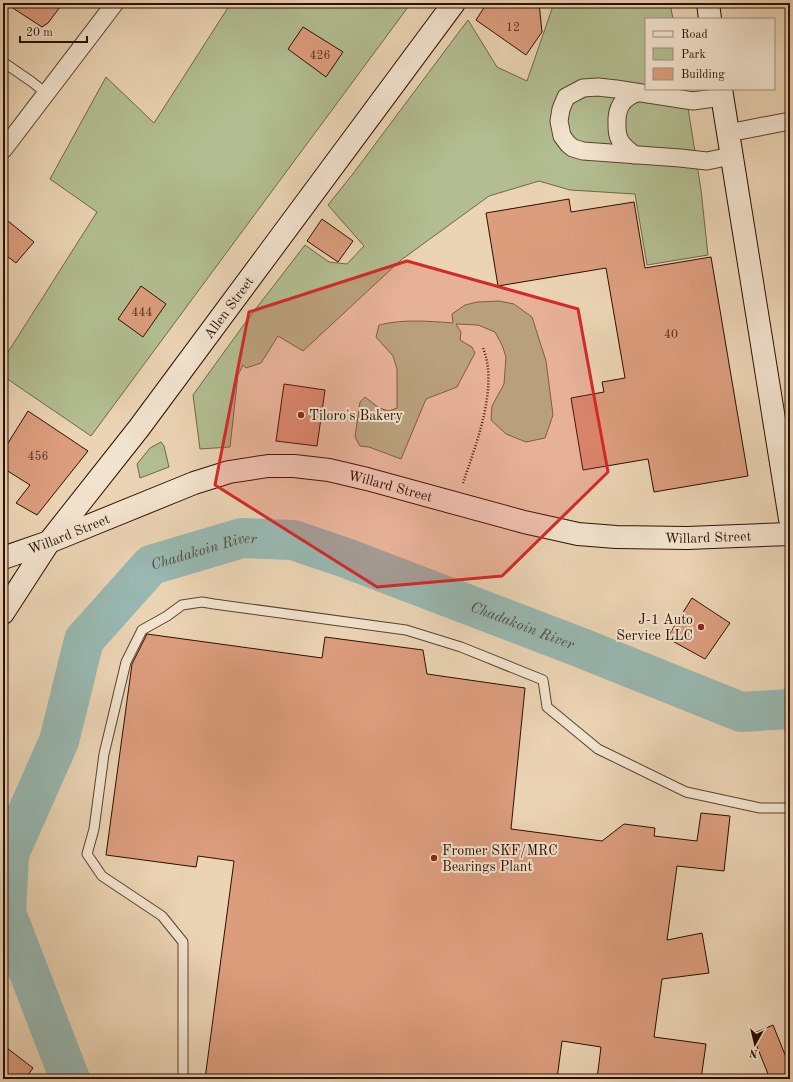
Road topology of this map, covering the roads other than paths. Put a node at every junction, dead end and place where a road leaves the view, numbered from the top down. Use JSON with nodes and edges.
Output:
{"nodes":[{"id":1,"x":115,"y":3,"type":"edge"},
{"id":2,"x":454,"y":3,"type":"edge"},
{"id":3,"x":708,"y":3,"type":"edge"},
{"id":4,"x":710,"y":18,"type":"edge"},
{"id":5,"x":3,"y":62,"type":"edge"},
{"id":6,"x":46,"y":93,"type":"junction"},
{"id":7,"x":637,"y":93,"type":"junction"},
{"id":8,"x":722,"y":93,"type":"edge"},
{"id":9,"x":790,"y":121,"type":"edge"},
{"id":10,"x":728,"y":133,"type":"junction"},
{"id":11,"x":3,"y":150,"type":"edge"},
{"id":12,"x":634,"y":155,"type":"junction"},
{"id":13,"x":731,"y":156,"type":"junction"},
{"id":14,"x":790,"y":519,"type":"edge"},
{"id":15,"x":790,"y":534,"type":"edge"},
{"id":16,"x":50,"y":542,"type":"junction"},
{"id":17,"x":3,"y":558,"type":"edge"},
{"id":18,"x":3,"y":613,"type":"edge"},
{"id":19,"x":790,"y":808,"type":"edge"},
{"id":20,"x":183,"y":1079,"type":"edge"}],
"edges":[{"from":1,"to":6,"type":"street"},
{"from":2,"to":16,"type":"street","name":"Allen Street"},
{"from":3,"to":4,"type":"street"},
{"from":5,"to":6,"type":"lane"},
{"from":6,"to":11,"type":"street"},
{"from":7,"to":8,"type":"street"},
{"from":7,"to":12,"type":"street"},
{"from":7,"to":12,"type":"street"},
{"from":8,"to":10,"type":"street"},
{"from":9,"to":10,"type":"street"},
{"from":10,"to":13,"type":"street"},
{"from":12,"to":13,"type":"street"},
{"from":13,"to":14,"type":"street"},
{"from":15,"to":16,"type":"street","name":"Willard Street"},
{"from":16,"to":17,"type":"street","name":"Willard Street"},
{"from":16,"to":18,"type":"street","name":"Allen Street"},
{"from":19,"to":20,"type":"lane"}]}
